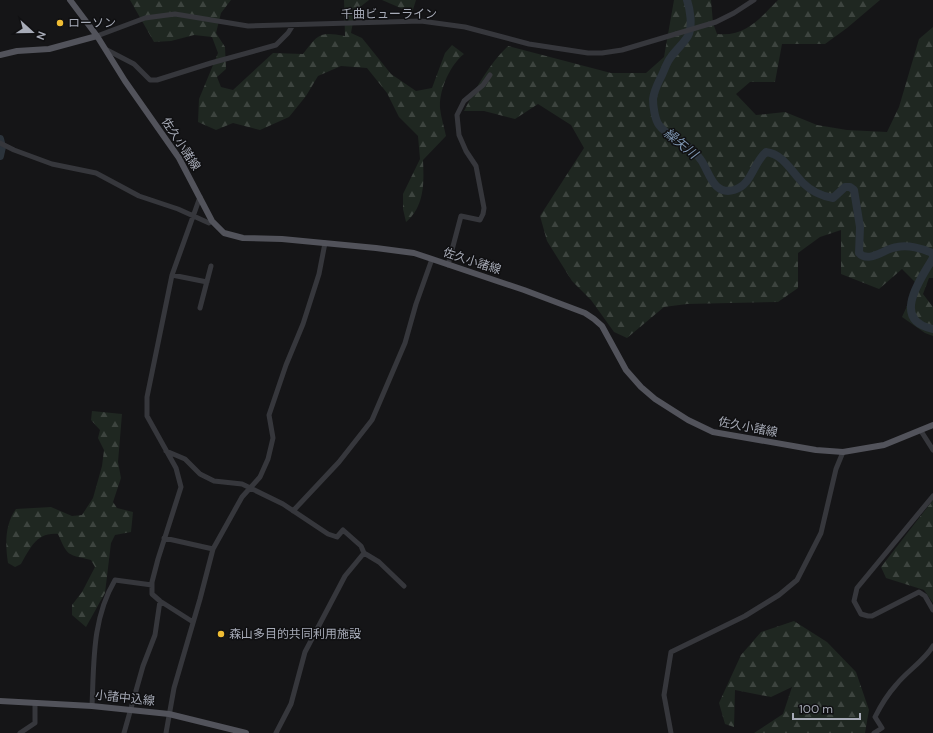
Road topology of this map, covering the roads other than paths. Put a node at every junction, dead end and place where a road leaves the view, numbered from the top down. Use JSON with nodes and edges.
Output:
{"nodes":[{"id":1,"x":70,"y":0,"type":"edge"},
{"id":2,"x":754,"y":0,"type":"edge"},
{"id":3,"x":293,"y":25,"type":"junction"},
{"id":4,"x":97,"y":36,"type":"junction"},
{"id":5,"x":107,"y":50,"type":"junction"},
{"id":6,"x":0,"y":55,"type":"edge"},
{"id":7,"x":490,"y":75,"type":"dead end"},
{"id":8,"x":0,"y":143,"type":"edge"},
{"id":9,"x":200,"y":197,"type":"junction"},
{"id":10,"x":192,"y":216,"type":"junction"},
{"id":11,"x":212,"y":221,"type":"junction"},
{"id":12,"x":325,"y":243,"type":"junction"},
{"id":13,"x":432,"y":259,"type":"junction"},
{"id":14,"x":448,"y":265,"type":"junction"},
{"id":15,"x":211,"y":266,"type":"dead end"},
{"id":16,"x":172,"y":275,"type":"junction"},
{"id":17,"x":207,"y":282,"type":"junction"},
{"id":18,"x":200,"y":308,"type":"dead end"},
{"id":19,"x":933,"y":426,"type":"edge"},
{"id":20,"x":921,"y":431,"type":"junction"},
{"id":21,"x":933,"y":450,"type":"edge"},
{"id":22,"x":166,"y":451,"type":"junction"},
{"id":23,"x":842,"y":452,"type":"junction"},
{"id":24,"x":250,"y":487,"type":"junction"},
{"id":25,"x":933,"y":496,"type":"edge"},
{"id":26,"x":293,"y":511,"type":"junction"},
{"id":27,"x":164,"y":538,"type":"junction"},
{"id":28,"x":213,"y":549,"type":"junction"},
{"id":29,"x":364,"y":553,"type":"junction"},
{"id":30,"x":152,"y":585,"type":"junction"},
{"id":31,"x":404,"y":586,"type":"dead end"},
{"id":32,"x":160,"y":601,"type":"junction"},
{"id":33,"x":933,"y":610,"type":"edge"},
{"id":34,"x":193,"y":622,"type":"junction"},
{"id":35,"x":933,"y":646,"type":"edge"},
{"id":36,"x":0,"y":701,"type":"edge"},
{"id":37,"x":35,"y":703,"type":"junction"},
{"id":38,"x":92,"y":706,"type":"junction"},
{"id":39,"x":132,"y":710,"type":"junction"},
{"id":40,"x":169,"y":714,"type":"junction"},
{"id":41,"x":20,"y":733,"type":"edge"},
{"id":42,"x":124,"y":733,"type":"edge"},
{"id":43,"x":166,"y":733,"type":"edge"},
{"id":44,"x":246,"y":733,"type":"edge"},
{"id":45,"x":276,"y":733,"type":"edge"},
{"id":46,"x":672,"y":733,"type":"edge"},
{"id":47,"x":874,"y":733,"type":"edge"}],
"edges":[{"from":1,"to":4,"type":"main road","name":"佐久小諸線"},
{"from":2,"to":3,"type":"street","name":"千曲ビューライン"},
{"from":3,"to":4,"type":"street","name":"千曲ビューライン"},
{"from":3,"to":5,"type":"street"},
{"from":4,"to":5,"type":"main road","name":"佐久小諸線"},
{"from":4,"to":6,"type":"main road"},
{"from":5,"to":9,"type":"main road","name":"佐久小諸線"},
{"from":7,"to":14,"type":"street"},
{"from":8,"to":10,"type":"street"},
{"from":9,"to":10,"type":"street"},
{"from":9,"to":11,"type":"main road","name":"佐久小諸線"},
{"from":10,"to":11,"type":"street"},
{"from":10,"to":16,"type":"street"},
{"from":11,"to":12,"type":"main road","name":"佐久小諸線"},
{"from":12,"to":13,"type":"main road","name":"佐久小諸線"},
{"from":12,"to":24,"type":"street"},
{"from":13,"to":14,"type":"main road","name":"佐久小諸線"},
{"from":13,"to":26,"type":"street"},
{"from":14,"to":23,"type":"main road","name":"佐久小諸線"},
{"from":15,"to":17,"type":"street"},
{"from":16,"to":17,"type":"street"},
{"from":16,"to":22,"type":"street"},
{"from":17,"to":18,"type":"street"},
{"from":19,"to":20,"type":"main road","name":"佐久小諸線"},
{"from":20,"to":21,"type":"street"},
{"from":20,"to":23,"type":"main road","name":"佐久小諸線"},
{"from":22,"to":24,"type":"street"},
{"from":22,"to":27,"type":"street"},
{"from":23,"to":46,"type":"street"},
{"from":24,"to":26,"type":"street"},
{"from":24,"to":28,"type":"street"},
{"from":25,"to":33,"type":"street"},
{"from":26,"to":29,"type":"street"},
{"from":27,"to":28,"type":"street"},
{"from":27,"to":30,"type":"street"},
{"from":28,"to":34,"type":"street"},
{"from":29,"to":31,"type":"street"},
{"from":29,"to":45,"type":"street"},
{"from":30,"to":32,"type":"street"},
{"from":30,"to":38,"type":"street"},
{"from":32,"to":34,"type":"street"},
{"from":32,"to":39,"type":"street"},
{"from":34,"to":40,"type":"street"},
{"from":35,"to":47,"type":"street"},
{"from":36,"to":37,"type":"main road","name":"小諸中込線"},
{"from":37,"to":38,"type":"main road","name":"小諸中込線"},
{"from":37,"to":41,"type":"street"},
{"from":38,"to":39,"type":"main road","name":"小諸中込線"},
{"from":39,"to":40,"type":"main road","name":"小諸中込線"},
{"from":39,"to":42,"type":"street"},
{"from":40,"to":43,"type":"street"},
{"from":40,"to":44,"type":"main road","name":"小諸中込線"}]}
